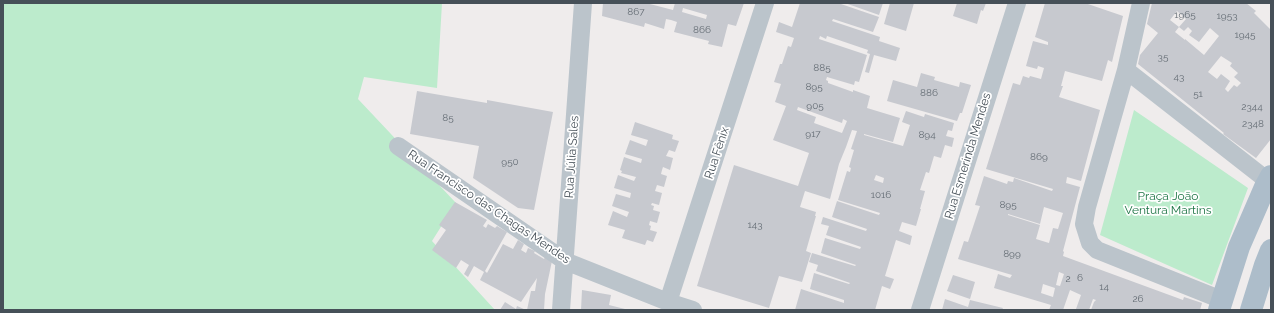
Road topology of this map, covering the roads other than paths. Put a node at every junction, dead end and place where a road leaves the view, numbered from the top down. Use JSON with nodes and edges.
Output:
{"nodes":[{"id":1,"x":583,"y":3,"type":"edge"},
{"id":2,"x":765,"y":3,"type":"edge"},
{"id":3,"x":1016,"y":3,"type":"edge"},
{"id":4,"x":1141,"y":3,"type":"edge"},
{"id":5,"x":1126,"y":70,"type":"junction"},
{"id":6,"x":398,"y":146,"type":"dead end"},
{"id":7,"x":1270,"y":179,"type":"edge"},
{"id":8,"x":1271,"y":250,"type":"edge"},
{"id":9,"x":565,"y":261,"type":"junction"},
{"id":10,"x":668,"y":302,"type":"junction"},
{"id":11,"x":1221,"y":305,"type":"edge"},
{"id":12,"x":561,"y":310,"type":"edge"},
{"id":13,"x":693,"y":310,"type":"edge"},
{"id":14,"x":920,"y":310,"type":"edge"},
{"id":15,"x":1251,"y":310,"type":"edge"}],
"edges":[{"from":1,"to":9,"type":"street","name":"Rua Júlia Sales"},
{"from":2,"to":10,"type":"street","name":"Rua Fênix"},
{"from":3,"to":14,"type":"street","name":"Rua Esmerinda Mendes"},
{"from":4,"to":5,"type":"street"},
{"from":5,"to":7,"type":"street"},
{"from":5,"to":11,"type":"street"},
{"from":6,"to":9,"type":"street","name":"Rua Francisco das Chagas Mendes"},
{"from":7,"to":11,"type":"main road"},
{"from":8,"to":15,"type":"main road"},
{"from":9,"to":10,"type":"street","name":"Rua Francisco das Chagas Mendes"},
{"from":9,"to":12,"type":"street","name":"Rua Júlia Sales"},
{"from":10,"to":13,"type":"street","name":"Rua Francisco das Chagas Mendes"}]}
